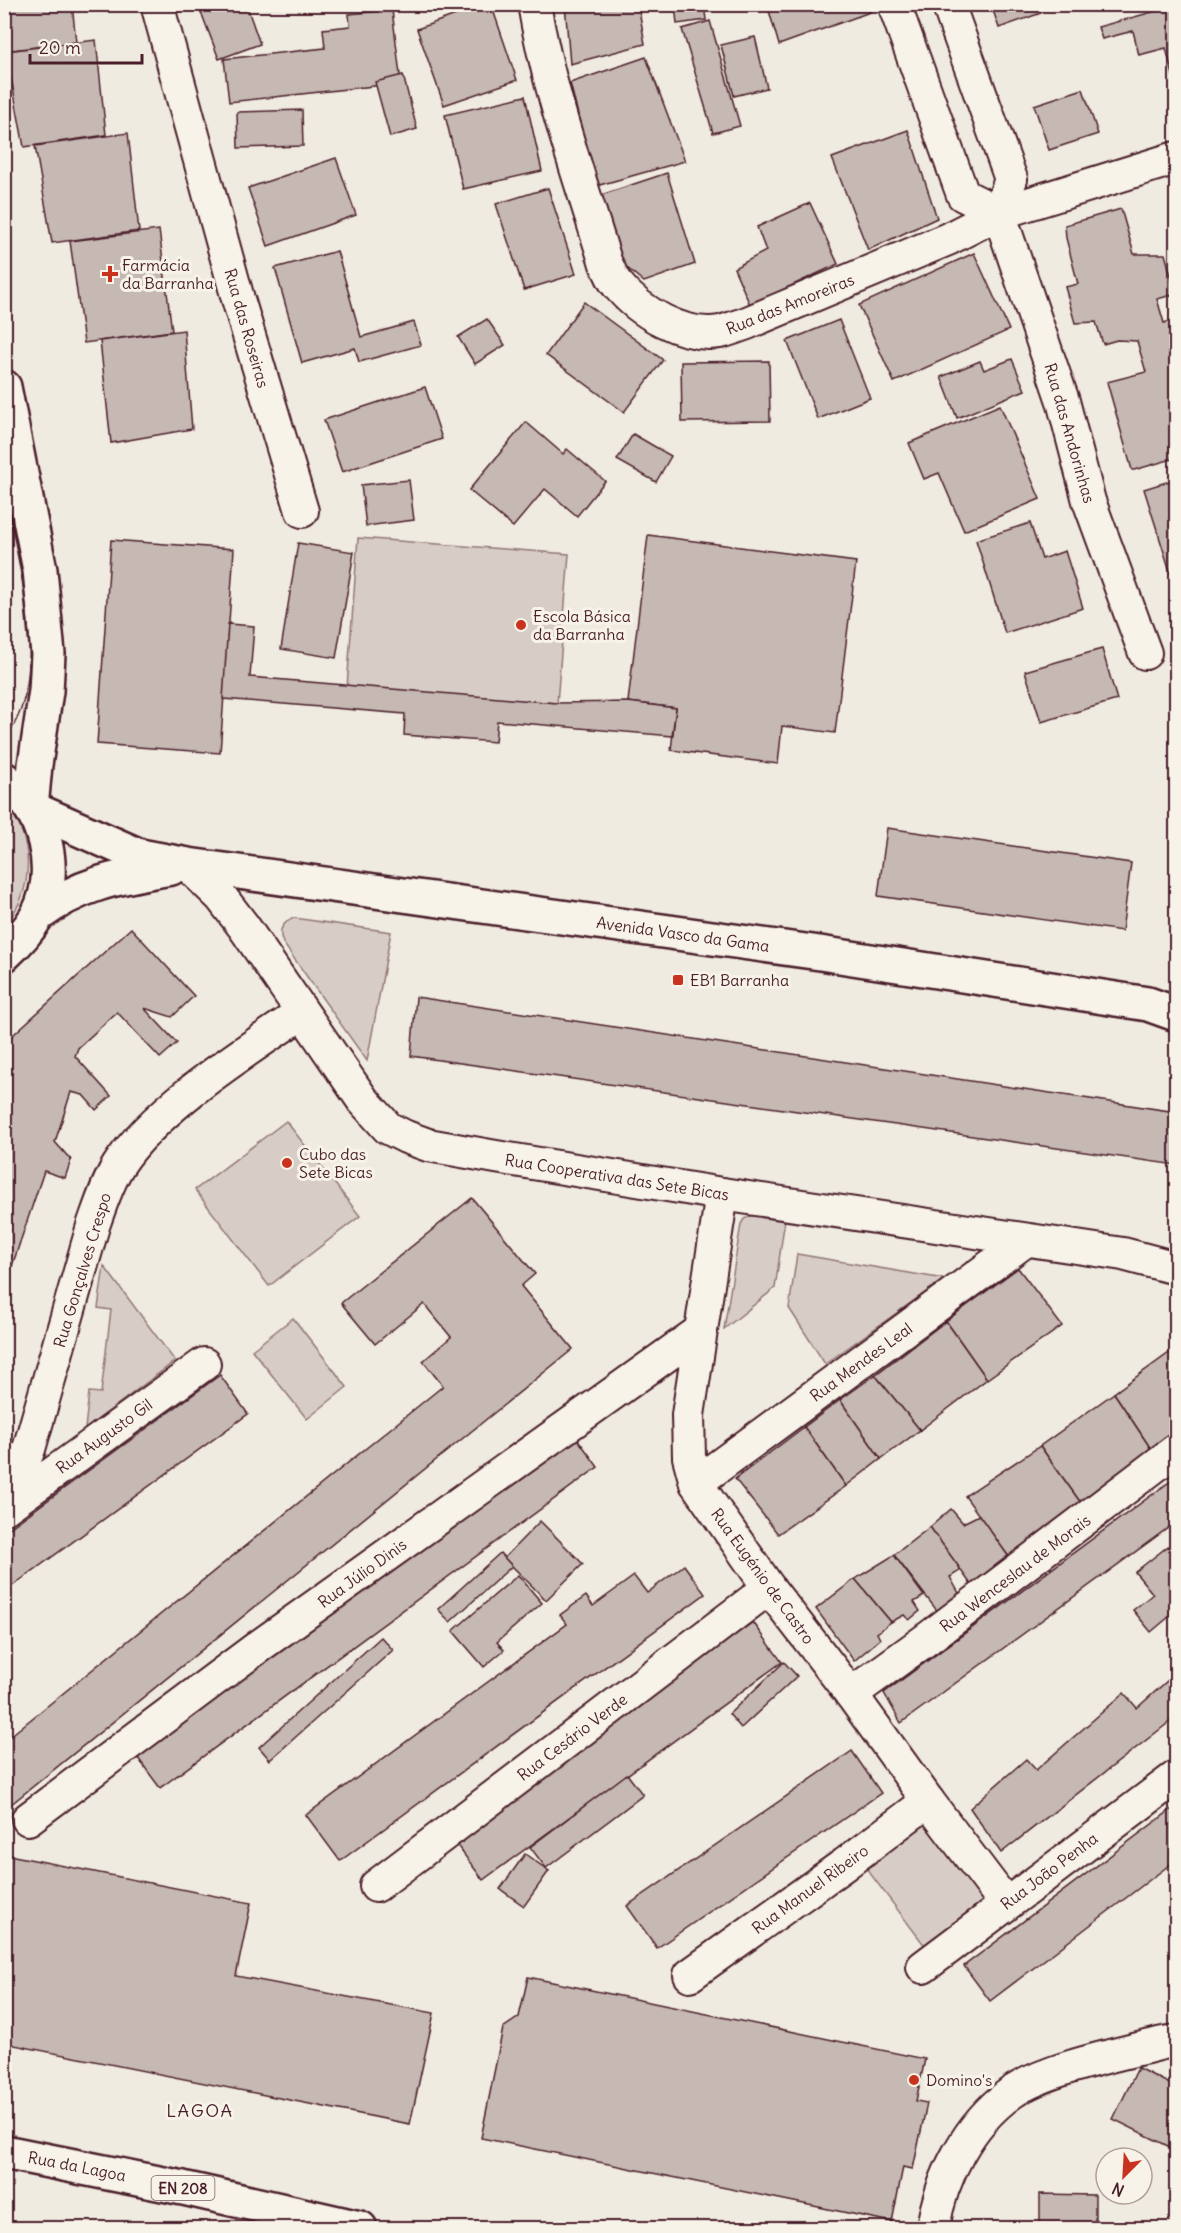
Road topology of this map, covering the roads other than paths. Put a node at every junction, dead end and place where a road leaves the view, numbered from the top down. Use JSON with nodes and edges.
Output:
{"nodes":[{"id":1,"x":157,"y":4,"type":"edge"},
{"id":2,"x":534,"y":4,"type":"edge"},
{"id":3,"x":894,"y":4,"type":"edge"},
{"id":4,"x":948,"y":4,"type":"edge"},
{"id":5,"x":1176,"y":158,"type":"edge"},
{"id":6,"x":999,"y":213,"type":"junction"},
{"id":7,"x":4,"y":387,"type":"edge"},
{"id":8,"x":302,"y":511,"type":"dead end"},
{"id":9,"x":1146,"y":653,"type":"dead end"},
{"id":10,"x":4,"y":780,"type":"edge"},
{"id":11,"x":31,"y":808,"type":"junction"},
{"id":12,"x":188,"y":865,"type":"junction"},
{"id":13,"x":38,"y":915,"type":"junction"},
{"id":14,"x":4,"y":955,"type":"edge"},
{"id":15,"x":302,"y":1013,"type":"junction"},
{"id":16,"x":1176,"y":1014,"type":"edge"},
{"id":17,"x":722,"y":1194,"type":"junction"},
{"id":18,"x":1026,"y":1240,"type":"junction"},
{"id":19,"x":1176,"y":1268,"type":"edge"},
{"id":20,"x":699,"y":1332,"type":"junction"},
{"id":21,"x":204,"y":1364,"type":"dead end"},
{"id":22,"x":1176,"y":1450,"type":"edge"},
{"id":23,"x":696,"y":1483,"type":"junction"},
{"id":24,"x":4,"y":1499,"type":"edge"},
{"id":25,"x":4,"y":1508,"type":"edge"},
{"id":26,"x":769,"y":1588,"type":"junction"},
{"id":27,"x":851,"y":1694,"type":"junction"},
{"id":28,"x":1176,"y":1777,"type":"edge"},
{"id":29,"x":928,"y":1801,"type":"junction"},
{"id":30,"x":28,"y":1818,"type":"dead end"},
{"id":31,"x":376,"y":1886,"type":"dead end"},
{"id":32,"x":1006,"y":1904,"type":"junction"},
{"id":33,"x":923,"y":1967,"type":"dead end"},
{"id":34,"x":690,"y":1975,"type":"dead end"},
{"id":35,"x":1176,"y":2042,"type":"edge"},
{"id":36,"x":4,"y":2151,"type":"edge"},
{"id":37,"x":360,"y":2229,"type":"edge"},
{"id":38,"x":933,"y":2229,"type":"edge"}],
"edges":[{"from":1,"to":8,"type":"street","name":"Rua das Roseiras"},
{"from":2,"to":6,"type":"street","name":"Rua das Amoreiras"},
{"from":3,"to":6,"type":"street"},
{"from":4,"to":6,"type":"street"},
{"from":5,"to":6,"type":"street","name":"Rua das Amoreiras"},
{"from":6,"to":9,"type":"street","name":"Rua das Andorinhas"},
{"from":7,"to":11,"type":"main road"},
{"from":10,"to":11,"type":"main road"},
{"from":11,"to":12,"type":"main road","name":"Avenida Vasco da Gama"},
{"from":11,"to":13,"type":"main road"},
{"from":12,"to":13,"type":"main road","name":"Avenida Vasco da Gama"},
{"from":12,"to":15,"type":"street","name":"Rua Cooperativa das Sete Bicas"},
{"from":12,"to":16,"type":"main road","name":"Avenida Vasco da Gama"},
{"from":13,"to":14,"type":"main road"},
{"from":15,"to":17,"type":"street","name":"Rua Cooperativa das Sete Bicas"},
{"from":15,"to":24,"type":"street","name":"Rua Gonçalves Crespo"},
{"from":17,"to":18,"type":"street","name":"Rua Cooperativa das Sete Bicas"},
{"from":17,"to":20,"type":"street","name":"Rua Eugénio de Castro"},
{"from":18,"to":19,"type":"street","name":"Rua Cooperativa das Sete Bicas"},
{"from":18,"to":23,"type":"street","name":"Rua Mendes Leal"},
{"from":20,"to":23,"type":"street","name":"Rua Eugénio de Castro"},
{"from":20,"to":30,"type":"street","name":"Rua Júlio Dinis"},
{"from":21,"to":25,"type":"street","name":"Rua Augusto Gil"},
{"from":22,"to":27,"type":"street","name":"Rua Wenceslau de Morais"},
{"from":23,"to":26,"type":"street","name":"Rua Eugénio de Castro"},
{"from":26,"to":27,"type":"street","name":"Rua Eugénio de Castro"},
{"from":26,"to":31,"type":"street","name":"Rua Cesário Verde"},
{"from":27,"to":29,"type":"street","name":"Rua Eugénio de Castro"},
{"from":28,"to":32,"type":"street","name":"Rua João Penha"},
{"from":29,"to":32,"type":"street","name":"Rua Eugénio de Castro"},
{"from":29,"to":34,"type":"street","name":"Rua Manuel Ribeiro"},
{"from":32,"to":33,"type":"street","name":"Rua João Penha"},
{"from":35,"to":38,"type":"street"},
{"from":36,"to":37,"type":"main road","name":"Rua da Lagoa","number":"EN 208"}]}
